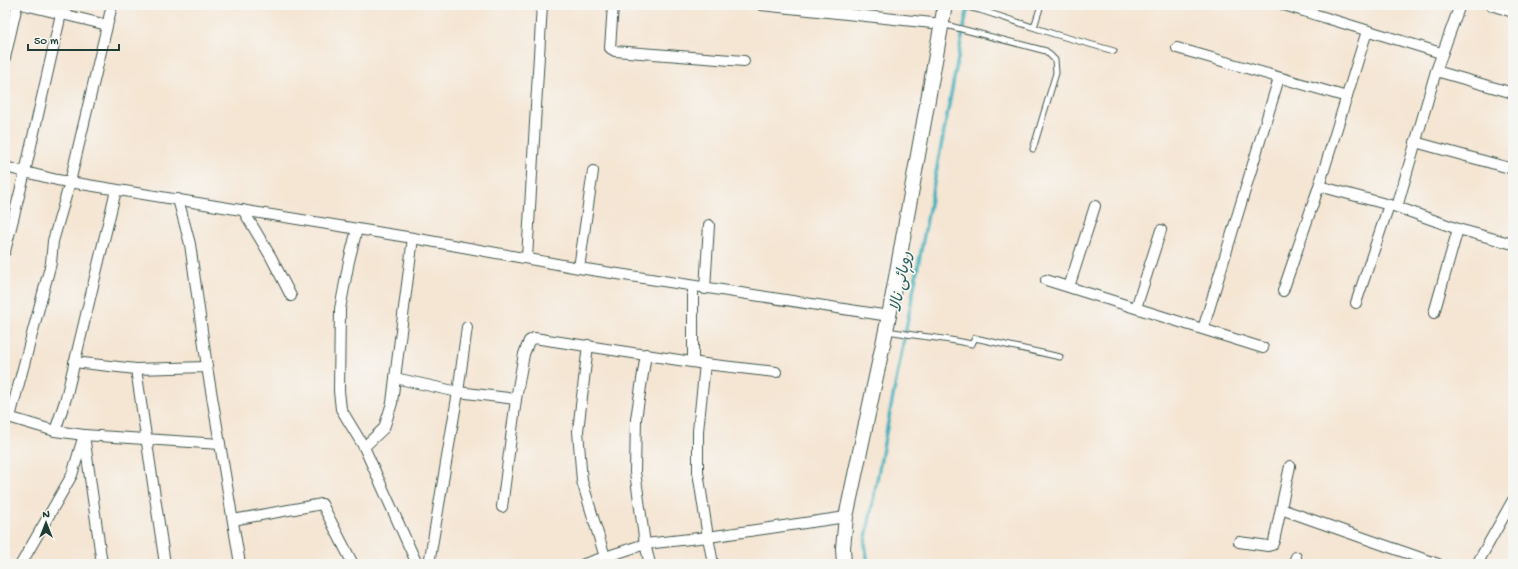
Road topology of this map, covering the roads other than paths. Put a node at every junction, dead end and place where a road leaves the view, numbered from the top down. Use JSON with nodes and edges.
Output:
{"nodes":[{"id":1,"x":17,"y":5,"type":"edge"},
{"id":2,"x":25,"y":5,"type":"edge"},
{"id":3,"x":112,"y":5,"type":"edge"},
{"id":4,"x":542,"y":5,"type":"edge"},
{"id":5,"x":613,"y":5,"type":"edge"},
{"id":6,"x":761,"y":5,"type":"edge"},
{"id":7,"x":945,"y":5,"type":"edge"},
{"id":8,"x":959,"y":5,"type":"edge"},
{"id":9,"x":1041,"y":5,"type":"edge"},
{"id":10,"x":1284,"y":5,"type":"edge"},
{"id":11,"x":1460,"y":5,"type":"edge"},
{"id":12,"x":1491,"y":5,"type":"edge"},
{"id":13,"x":62,"y":9,"type":"edge"},
{"id":14,"x":1513,"y":12,"type":"edge"},
{"id":15,"x":942,"y":24,"type":"junction"},
{"id":16,"x":107,"y":25,"type":"junction"},
{"id":17,"x":1034,"y":27,"type":"junction"},
{"id":18,"x":1367,"y":31,"type":"junction"},
{"id":19,"x":1177,"y":48,"type":"dead end"},
{"id":20,"x":1114,"y":51,"type":"dead end"},
{"id":21,"x":1441,"y":53,"type":"junction"},
{"id":22,"x":5,"y":58,"type":"edge"},
{"id":23,"x":744,"y":61,"type":"dead end"},
{"id":24,"x":1436,"y":71,"type":"junction"},
{"id":25,"x":1279,"y":78,"type":"junction"},
{"id":26,"x":1513,"y":93,"type":"edge"},
{"id":27,"x":1347,"y":97,"type":"junction"},
{"id":28,"x":1415,"y":142,"type":"junction"},
{"id":29,"x":1033,"y":149,"type":"dead end"},
{"id":30,"x":5,"y":168,"type":"edge"},
{"id":31,"x":1513,"y":169,"type":"edge"},
{"id":32,"x":593,"y":171,"type":"dead end"},
{"id":33,"x":25,"y":172,"type":"junction"},
{"id":34,"x":70,"y":182,"type":"junction"},
{"id":35,"x":1319,"y":186,"type":"junction"},
{"id":36,"x":116,"y":190,"type":"junction"},
{"id":37,"x":178,"y":200,"type":"junction"},
{"id":38,"x":1095,"y":206,"type":"dead end"},
{"id":39,"x":1393,"y":206,"type":"junction"},
{"id":40,"x":243,"y":210,"type":"junction"},
{"id":41,"x":708,"y":225,"type":"dead end"},
{"id":42,"x":357,"y":229,"type":"junction"},
{"id":43,"x":1458,"y":229,"type":"junction"},
{"id":44,"x":1161,"y":230,"type":"dead end"},
{"id":45,"x":413,"y":238,"type":"junction"},
{"id":46,"x":1513,"y":244,"type":"edge"},
{"id":47,"x":5,"y":251,"type":"edge"},
{"id":48,"x":527,"y":258,"type":"junction"},
{"id":49,"x":579,"y":268,"type":"junction"},
{"id":50,"x":1046,"y":280,"type":"dead end"},
{"id":51,"x":693,"y":287,"type":"junction"},
{"id":52,"x":1070,"y":287,"type":"junction"},
{"id":53,"x":705,"y":288,"type":"junction"},
{"id":54,"x":1283,"y":291,"type":"dead end"},
{"id":55,"x":290,"y":296,"type":"dead end"},
{"id":56,"x":1356,"y":303,"type":"dead end"},
{"id":57,"x":1136,"y":308,"type":"junction"},
{"id":58,"x":1434,"y":313,"type":"dead end"},
{"id":59,"x":889,"y":316,"type":"junction"},
{"id":60,"x":467,"y":327,"type":"dead end"},
{"id":61,"x":1203,"y":329,"type":"junction"},
{"id":62,"x":891,"y":331,"type":"junction"},
{"id":63,"x":588,"y":345,"type":"junction"},
{"id":64,"x":1263,"y":348,"type":"dead end"},
{"id":65,"x":646,"y":354,"type":"junction"},
{"id":66,"x":1060,"y":357,"type":"dead end"},
{"id":67,"x":693,"y":361,"type":"junction"},
{"id":68,"x":74,"y":362,"type":"junction"},
{"id":69,"x":705,"y":364,"type":"junction"},
{"id":70,"x":207,"y":367,"type":"junction"},
{"id":71,"x":136,"y":369,"type":"junction"},
{"id":72,"x":776,"y":372,"type":"dead end"},
{"id":73,"x":395,"y":378,"type":"junction"},
{"id":74,"x":458,"y":392,"type":"junction"},
{"id":75,"x":516,"y":399,"type":"junction"},
{"id":76,"x":7,"y":416,"type":"edge"},
{"id":77,"x":55,"y":431,"type":"junction"},
{"id":78,"x":84,"y":435,"type":"junction"},
{"id":79,"x":147,"y":440,"type":"junction"},
{"id":80,"x":220,"y":444,"type":"junction"},
{"id":81,"x":364,"y":447,"type":"junction"},
{"id":82,"x":1290,"y":466,"type":"dead end"},
{"id":83,"x":1513,"y":500,"type":"edge"},
{"id":84,"x":502,"y":508,"type":"dead end"},
{"id":85,"x":1281,"y":510,"type":"junction"},
{"id":86,"x":846,"y":517,"type":"junction"},
{"id":87,"x":233,"y":520,"type":"junction"},
{"id":88,"x":708,"y":537,"type":"junction"},
{"id":89,"x":1239,"y":542,"type":"dead end"},
{"id":90,"x":645,"y":544,"type":"junction"},
{"id":91,"x":605,"y":557,"type":"junction"},
{"id":92,"x":22,"y":564,"type":"edge"},
{"id":93,"x":102,"y":564,"type":"edge"},
{"id":94,"x":165,"y":564,"type":"edge"},
{"id":95,"x":240,"y":564,"type":"edge"},
{"id":96,"x":353,"y":564,"type":"edge"},
{"id":97,"x":417,"y":564,"type":"edge"},
{"id":98,"x":428,"y":564,"type":"edge"},
{"id":99,"x":584,"y":564,"type":"edge"},
{"id":100,"x":650,"y":564,"type":"edge"},
{"id":101,"x":713,"y":564,"type":"edge"},
{"id":102,"x":844,"y":564,"type":"edge"},
{"id":103,"x":1438,"y":564,"type":"edge"},
{"id":104,"x":1477,"y":564,"type":"edge"}],
"edges":[{"from":1,"to":22,"type":"street"},
{"from":2,"to":13,"type":"street"},
{"from":3,"to":16,"type":"street"},
{"from":4,"to":48,"type":"street"},
{"from":5,"to":23,"type":"street"},
{"from":6,"to":15,"type":"street"},
{"from":7,"to":15,"type":"street"},
{"from":8,"to":17,"type":"lane"},
{"from":9,"to":17,"type":"lane"},
{"from":10,"to":18,"type":"street"},
{"from":11,"to":21,"type":"street"},
{"from":12,"to":14,"type":"street"},
{"from":13,"to":16,"type":"street"},
{"from":13,"to":33,"type":"street"},
{"from":15,"to":29,"type":"lane"},
{"from":15,"to":59,"type":"street"},
{"from":16,"to":34,"type":"street"},
{"from":17,"to":20,"type":"lane"},
{"from":18,"to":21,"type":"street"},
{"from":18,"to":27,"type":"street"},
{"from":19,"to":25,"type":"street"},
{"from":21,"to":24,"type":"street"},
{"from":24,"to":26,"type":"street"},
{"from":24,"to":28,"type":"street"},
{"from":25,"to":27,"type":"street"},
{"from":25,"to":61,"type":"street"},
{"from":27,"to":35,"type":"street"},
{"from":28,"to":31,"type":"street"},
{"from":28,"to":39,"type":"street"},
{"from":30,"to":33,"type":"street"},
{"from":32,"to":49,"type":"street"},
{"from":33,"to":34,"type":"street"},
{"from":33,"to":47,"type":"street"},
{"from":34,"to":36,"type":"street"},
{"from":34,"to":76,"type":"street"},
{"from":35,"to":39,"type":"street"},
{"from":35,"to":54,"type":"street"},
{"from":36,"to":37,"type":"street"},
{"from":36,"to":68,"type":"street"},
{"from":37,"to":40,"type":"street"},
{"from":37,"to":70,"type":"street"},
{"from":38,"to":52,"type":"street"},
{"from":39,"to":43,"type":"street"},
{"from":39,"to":56,"type":"street"},
{"from":40,"to":42,"type":"street"},
{"from":40,"to":55,"type":"street"},
{"from":41,"to":53,"type":"street"},
{"from":42,"to":45,"type":"street"},
{"from":42,"to":81,"type":"street"},
{"from":43,"to":46,"type":"street"},
{"from":43,"to":58,"type":"street"},
{"from":44,"to":57,"type":"street"},
{"from":45,"to":48,"type":"street"},
{"from":45,"to":73,"type":"street"},
{"from":48,"to":49,"type":"street"},
{"from":49,"to":51,"type":"street"},
{"from":50,"to":52,"type":"street"},
{"from":51,"to":53,"type":"street"},
{"from":51,"to":67,"type":"street"},
{"from":52,"to":57,"type":"street"},
{"from":53,"to":59,"type":"street"},
{"from":57,"to":61,"type":"street"},
{"from":59,"to":62,"type":"street"},
{"from":60,"to":74,"type":"street"},
{"from":61,"to":64,"type":"street"},
{"from":62,"to":66,"type":"lane"},
{"from":62,"to":86,"type":"street"},
{"from":63,"to":65,"type":"street"},
{"from":63,"to":75,"type":"street"},
{"from":63,"to":91,"type":"street"},
{"from":65,"to":67,"type":"street"},
{"from":65,"to":90,"type":"street"},
{"from":67,"to":69,"type":"street"},
{"from":68,"to":71,"type":"street"},
{"from":68,"to":77,"type":"street"},
{"from":69,"to":72,"type":"street"},
{"from":69,"to":88,"type":"street"},
{"from":70,"to":71,"type":"street"},
{"from":70,"to":80,"type":"street"},
{"from":71,"to":79,"type":"street"},
{"from":73,"to":74,"type":"street"},
{"from":73,"to":81,"type":"street"},
{"from":74,"to":75,"type":"street"},
{"from":74,"to":98,"type":"street"},
{"from":75,"to":84,"type":"street"},
{"from":76,"to":77,"type":"street"},
{"from":77,"to":78,"type":"street"},
{"from":78,"to":79,"type":"street"},
{"from":78,"to":92,"type":"street"},
{"from":78,"to":93,"type":"street"},
{"from":79,"to":80,"type":"street"},
{"from":79,"to":94,"type":"street"},
{"from":80,"to":87,"type":"street"},
{"from":81,"to":97,"type":"street"},
{"from":82,"to":85,"type":"street"},
{"from":83,"to":104,"type":"street"},
{"from":85,"to":89,"type":"street"},
{"from":85,"to":103,"type":"street"},
{"from":86,"to":88,"type":"street"},
{"from":86,"to":102,"type":"street"},
{"from":87,"to":95,"type":"street"},
{"from":87,"to":96,"type":"street"},
{"from":88,"to":90,"type":"street"},
{"from":88,"to":101,"type":"street"},
{"from":90,"to":91,"type":"street"},
{"from":90,"to":100,"type":"street"},
{"from":91,"to":99,"type":"street"}]}
